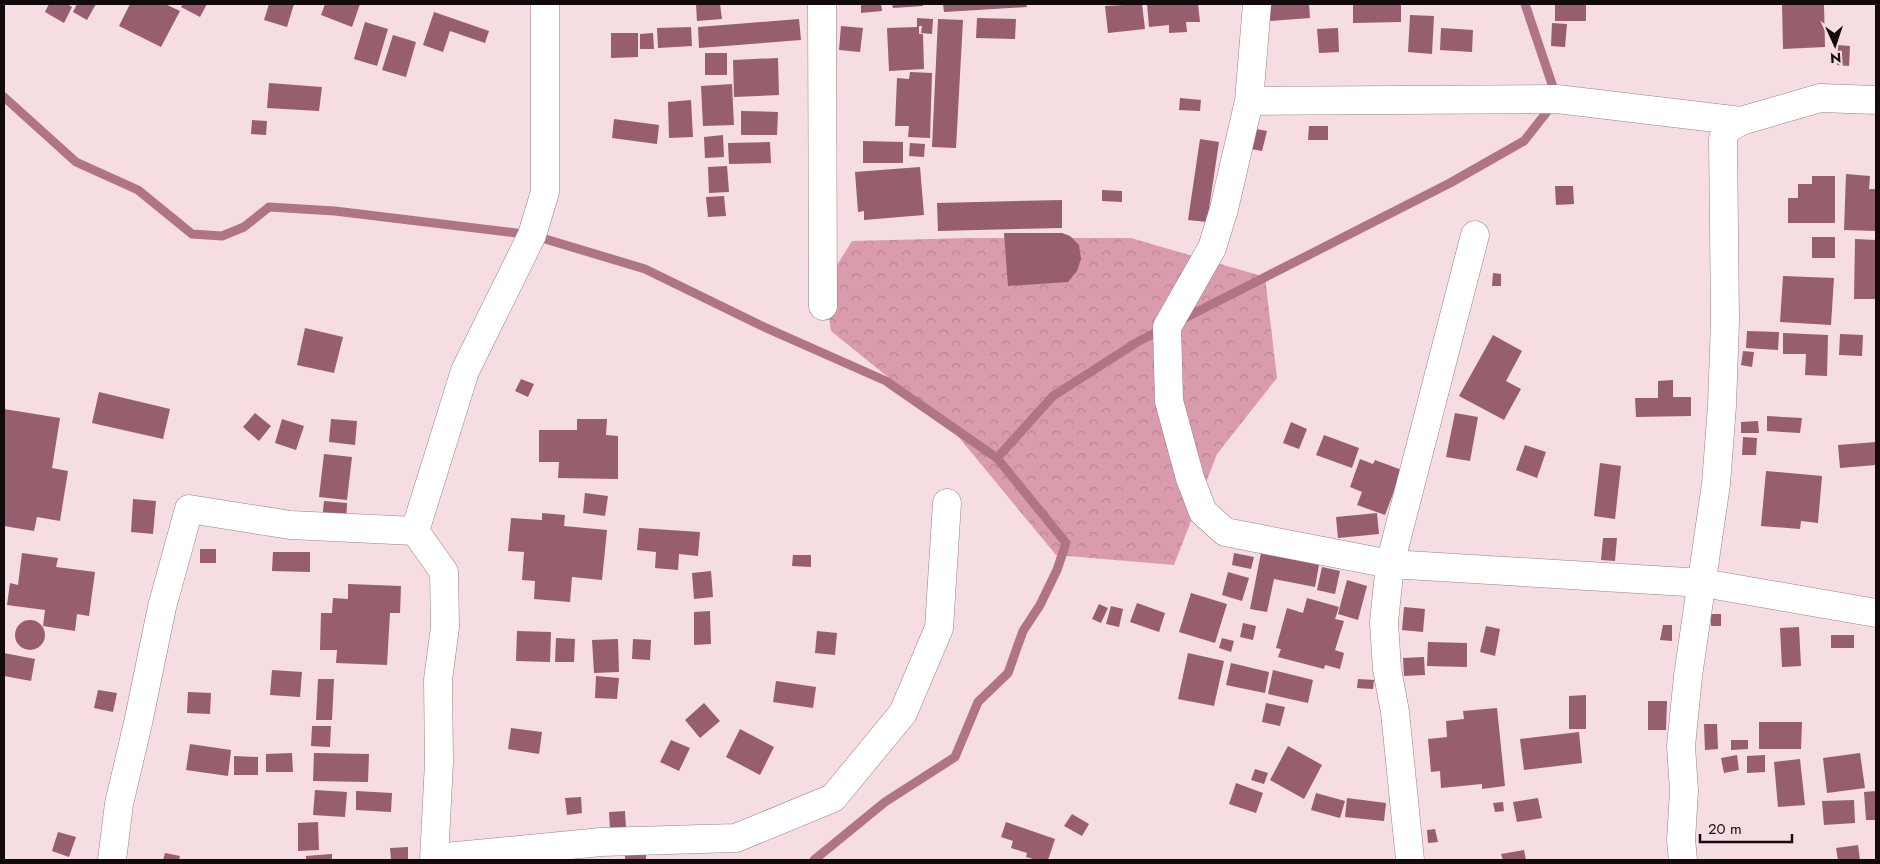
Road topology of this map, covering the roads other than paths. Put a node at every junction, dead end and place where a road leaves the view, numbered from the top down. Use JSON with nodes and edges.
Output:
{"nodes":[{"id":1,"x":545,"y":4,"type":"edge"},
{"id":2,"x":822,"y":4,"type":"edge"},
{"id":3,"x":1257,"y":4,"type":"edge"},
{"id":4,"x":1876,"y":100,"type":"edge"},
{"id":5,"x":1249,"y":101,"type":"junction"},
{"id":6,"x":1741,"y":120,"type":"junction"},
{"id":7,"x":1475,"y":235,"type":"dead end"},
{"id":8,"x":822,"y":306,"type":"dead end"},
{"id":9,"x":947,"y":503,"type":"dead end"},
{"id":10,"x":415,"y":531,"type":"junction"},
{"id":11,"x":1390,"y":564,"type":"junction"},
{"id":12,"x":1703,"y":583,"type":"junction"},
{"id":13,"x":1876,"y":613,"type":"edge"},
{"id":14,"x":435,"y":859,"type":"edge"},
{"id":15,"x":112,"y":860,"type":"edge"},
{"id":16,"x":1410,"y":860,"type":"edge"},
{"id":17,"x":1683,"y":860,"type":"edge"}],
"edges":[{"from":1,"to":10,"type":"street"},
{"from":2,"to":8,"type":"street"},
{"from":3,"to":5,"type":"street"},
{"from":4,"to":6,"type":"street"},
{"from":5,"to":6,"type":"street"},
{"from":5,"to":11,"type":"street"},
{"from":6,"to":12,"type":"street"},
{"from":7,"to":11,"type":"street"},
{"from":9,"to":14,"type":"street"},
{"from":10,"to":14,"type":"street"},
{"from":10,"to":15,"type":"street"},
{"from":11,"to":12,"type":"street"},
{"from":11,"to":16,"type":"street"},
{"from":12,"to":13,"type":"street"},
{"from":12,"to":17,"type":"street"}]}
